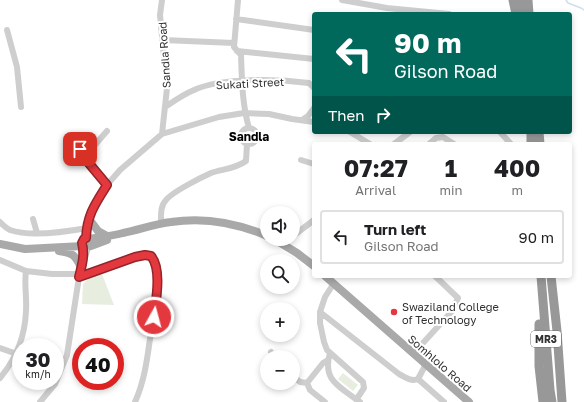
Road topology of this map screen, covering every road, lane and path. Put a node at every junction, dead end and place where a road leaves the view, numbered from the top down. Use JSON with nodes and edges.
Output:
{"nodes":[{"id":1,"x":162,"y":0,"type":"edge"},
{"id":2,"x":238,"y":0,"type":"edge"},
{"id":3,"x":342,"y":0,"type":"edge"},
{"id":4,"x":514,"y":0,"type":"edge"},
{"id":5,"x":521,"y":0,"type":"edge"},
{"id":6,"x":528,"y":0,"type":"edge"},
{"id":7,"x":428,"y":12,"type":"edge"},
{"id":8,"x":516,"y":12,"type":"edge"},
{"id":9,"x":522,"y":12,"type":"edge"},
{"id":10,"x":529,"y":12,"type":"edge"},
{"id":11,"x":236,"y":19,"type":"junction"},
{"id":12,"x":7,"y":30,"type":"dead end"},
{"id":13,"x":312,"y":30,"type":"edge"},
{"id":14,"x":163,"y":40,"type":"junction"},
{"id":15,"x":234,"y":43,"type":"junction"},
{"id":16,"x":237,"y":51,"type":"junction"},
{"id":17,"x":312,"y":59,"type":"edge"},
{"id":18,"x":242,"y":81,"type":"junction"},
{"id":19,"x":312,"y":85,"type":"edge"},
{"id":20,"x":21,"y":107,"type":"dead end"},
{"id":21,"x":165,"y":107,"type":"junction"},
{"id":22,"x":312,"y":111,"type":"edge"},
{"id":23,"x":244,"y":113,"type":"junction"},
{"id":24,"x":302,"y":120,"type":"junction"},
{"id":25,"x":312,"y":122,"type":"edge"},
{"id":26,"x":249,"y":128,"type":"junction"},
{"id":27,"x":107,"y":131,"type":"dead end"},
{"id":28,"x":162,"y":134,"type":"junction"},
{"id":29,"x":353,"y":134,"type":"edge"},
{"id":30,"x":407,"y":134,"type":"edge"},
{"id":31,"x":502,"y":134,"type":"edge"},
{"id":32,"x":367,"y":142,"type":"edge"},
{"id":33,"x":397,"y":142,"type":"edge"},
{"id":34,"x":431,"y":142,"type":"edge"},
{"id":35,"x":451,"y":142,"type":"edge"},
{"id":36,"x":509,"y":142,"type":"edge"},
{"id":37,"x":247,"y":144,"type":"junction"},
{"id":38,"x":80,"y":149,"type":"dead end"},
{"id":39,"x":301,"y":160,"type":"dead end"},
{"id":40,"x":87,"y":161,"type":"junction"},
{"id":41,"x":312,"y":163,"type":"edge"},
{"id":42,"x":107,"y":185,"type":"junction"},
{"id":43,"x":33,"y":219,"type":"dead end"},
{"id":44,"x":89,"y":219,"type":"junction"},
{"id":45,"x":0,"y":222,"type":"edge"},
{"id":46,"x":312,"y":222,"type":"edge"},
{"id":47,"x":161,"y":224,"type":"junction"},
{"id":48,"x":87,"y":228,"type":"junction"},
{"id":49,"x":300,"y":231,"type":"edge"},
{"id":50,"x":37,"y":233,"type":"junction"},
{"id":51,"x":122,"y":234,"type":"junction"},
{"id":52,"x":260,"y":234,"type":"edge"},
{"id":53,"x":107,"y":236,"type":"junction"},
{"id":54,"x":0,"y":244,"type":"edge"},
{"id":55,"x":86,"y":244,"type":"junction"},
{"id":56,"x":291,"y":246,"type":"edge"},
{"id":57,"x":56,"y":248,"type":"junction"},
{"id":58,"x":0,"y":260,"type":"edge"},
{"id":59,"x":312,"y":264,"type":"edge"},
{"id":60,"x":82,"y":265,"type":"junction"},
{"id":61,"x":26,"y":271,"type":"junction"},
{"id":62,"x":79,"y":277,"type":"junction"},
{"id":63,"x":328,"y":278,"type":"edge"},
{"id":64,"x":437,"y":278,"type":"edge"},
{"id":65,"x":540,"y":278,"type":"edge"},
{"id":66,"x":540,"y":278,"type":"edge"},
{"id":67,"x":551,"y":278,"type":"edge"},
{"id":68,"x":334,"y":283,"type":"junction"},
{"id":69,"x":320,"y":312,"type":"junction"},
{"id":70,"x":21,"y":338,"type":"edge"},
{"id":71,"x":0,"y":348,"type":"edge"},
{"id":72,"x":12,"y":352,"type":"edge"},
{"id":73,"x":330,"y":353,"type":"junction"},
{"id":74,"x":413,"y":354,"type":"junction"},
{"id":75,"x":328,"y":360,"type":"junction"},
{"id":76,"x":12,"y":361,"type":"edge"},
{"id":77,"x":426,"y":364,"type":"junction"},
{"id":78,"x":0,"y":378,"type":"edge"},
{"id":79,"x":418,"y":379,"type":"junction"},
{"id":80,"x":300,"y":382,"type":"edge"},
{"id":81,"x":307,"y":383,"type":"junction"},
{"id":82,"x":359,"y":401,"type":"edge"},
{"id":83,"x":40,"y":402,"type":"edge"},
{"id":84,"x":135,"y":402,"type":"edge"},
{"id":85,"x":325,"y":402,"type":"edge"},
{"id":86,"x":444,"y":402,"type":"edge"},
{"id":87,"x":469,"y":402,"type":"edge"},
{"id":88,"x":542,"y":402,"type":"edge"},
{"id":89,"x":552,"y":402,"type":"edge"},
{"id":90,"x":562,"y":402,"type":"edge"}],
"edges":[{"from":1,"to":14,"type":"street","name":"Sandla Road"},
{"from":2,"to":11,"type":"street"},
{"from":3,"to":7,"type":"street"},
{"from":4,"to":8,"type":"highway"},
{"from":5,"to":9,"type":"highway"},
{"from":6,"to":10,"type":"highway"},
{"from":11,"to":13,"type":"street"},
{"from":11,"to":15,"type":"street"},
{"from":12,"to":20,"type":"street"},
{"from":14,"to":15,"type":"street"},
{"from":14,"to":21,"type":"street","name":"Sandla Road"},
{"from":15,"to":16,"type":"street"},
{"from":16,"to":17,"type":"street"},
{"from":16,"to":18,"type":"street"},
{"from":18,"to":19,"type":"street","name":"Sukati Street"},
{"from":18,"to":21,"type":"street","name":"Sukati Street"},
{"from":18,"to":23,"type":"street"},
{"from":21,"to":28,"type":"street","name":"Sandla Road"},
{"from":22,"to":24,"type":"street"},
{"from":23,"to":24,"type":"street"},
{"from":23,"to":26,"type":"street"},
{"from":23,"to":28,"type":"street"},
{"from":24,"to":25,"type":"street"},
{"from":26,"to":37,"type":"street"},
{"from":26,"to":37,"type":"street"},
{"from":27,"to":40,"type":"street"},
{"from":28,"to":42,"type":"street"},
{"from":29,"to":32,"type":"street"},
{"from":30,"to":33,"type":"street"},
{"from":31,"to":36,"type":"street"},
{"from":34,"to":35,"type":"street"},
{"from":37,"to":47,"type":"street"},
{"from":38,"to":40,"type":"street"},
{"from":39,"to":41,"type":"street"},
{"from":40,"to":42,"type":"street"},
{"from":42,"to":44,"type":"street"},
{"from":43,"to":50,"type":"street"},
{"from":44,"to":48,"type":"street"},
{"from":44,"to":53,"type":"main road"},
{"from":45,"to":50,"type":"street"},
{"from":46,"to":49,"type":"street"},
{"from":47,"to":51,"type":"main road"},
{"from":47,"to":52,"type":"main road"},
{"from":48,"to":50,"type":"street"},
{"from":48,"to":55,"type":"street"},
{"from":51,"to":53,"type":"main road"},
{"from":51,"to":55,"type":"main road"},
{"from":53,"to":55,"type":"main road"},
{"from":54,"to":57,"type":"main road"},
{"from":55,"to":57,"type":"main road"},
{"from":55,"to":60,"type":"street"},
{"from":56,"to":59,"type":"main road"},
{"from":57,"to":60,"type":"main road"},
{"from":58,"to":61,"type":"street"},
{"from":60,"to":62,"type":"street"},
{"from":61,"to":62,"type":"street"},
{"from":61,"to":70,"type":"street"},
{"from":62,"to":83,"type":"street"},
{"from":62,"to":84,"type":"street"},
{"from":63,"to":68,"type":"main road","name":"Somhlolo Road"},
{"from":64,"to":74,"type":"street"},
{"from":65,"to":88,"type":"highway"},
{"from":66,"to":89,"type":"highway","number":"MR3"},
{"from":67,"to":90,"type":"highway","number":"MR3"},
{"from":68,"to":69,"type":"street"},
{"from":68,"to":74,"type":"main road","name":"Somhlolo Road"},
{"from":69,"to":73,"type":"street"},
{"from":69,"to":79,"type":"street"},
{"from":71,"to":72,"type":"street"},
{"from":73,"to":75,"type":"street"},
{"from":73,"to":82,"type":"street"},
{"from":74,"to":77,"type":"main road","name":"Somhlolo Road"},
{"from":75,"to":81,"type":"street"},
{"from":75,"to":82,"type":"street"},
{"from":76,"to":78,"type":"street"},
{"from":77,"to":79,"type":"street"},
{"from":77,"to":87,"type":"main road","name":"Somhlolo Road"},
{"from":79,"to":86,"type":"street"},
{"from":80,"to":81,"type":"street"},
{"from":81,"to":85,"type":"street"}]}
